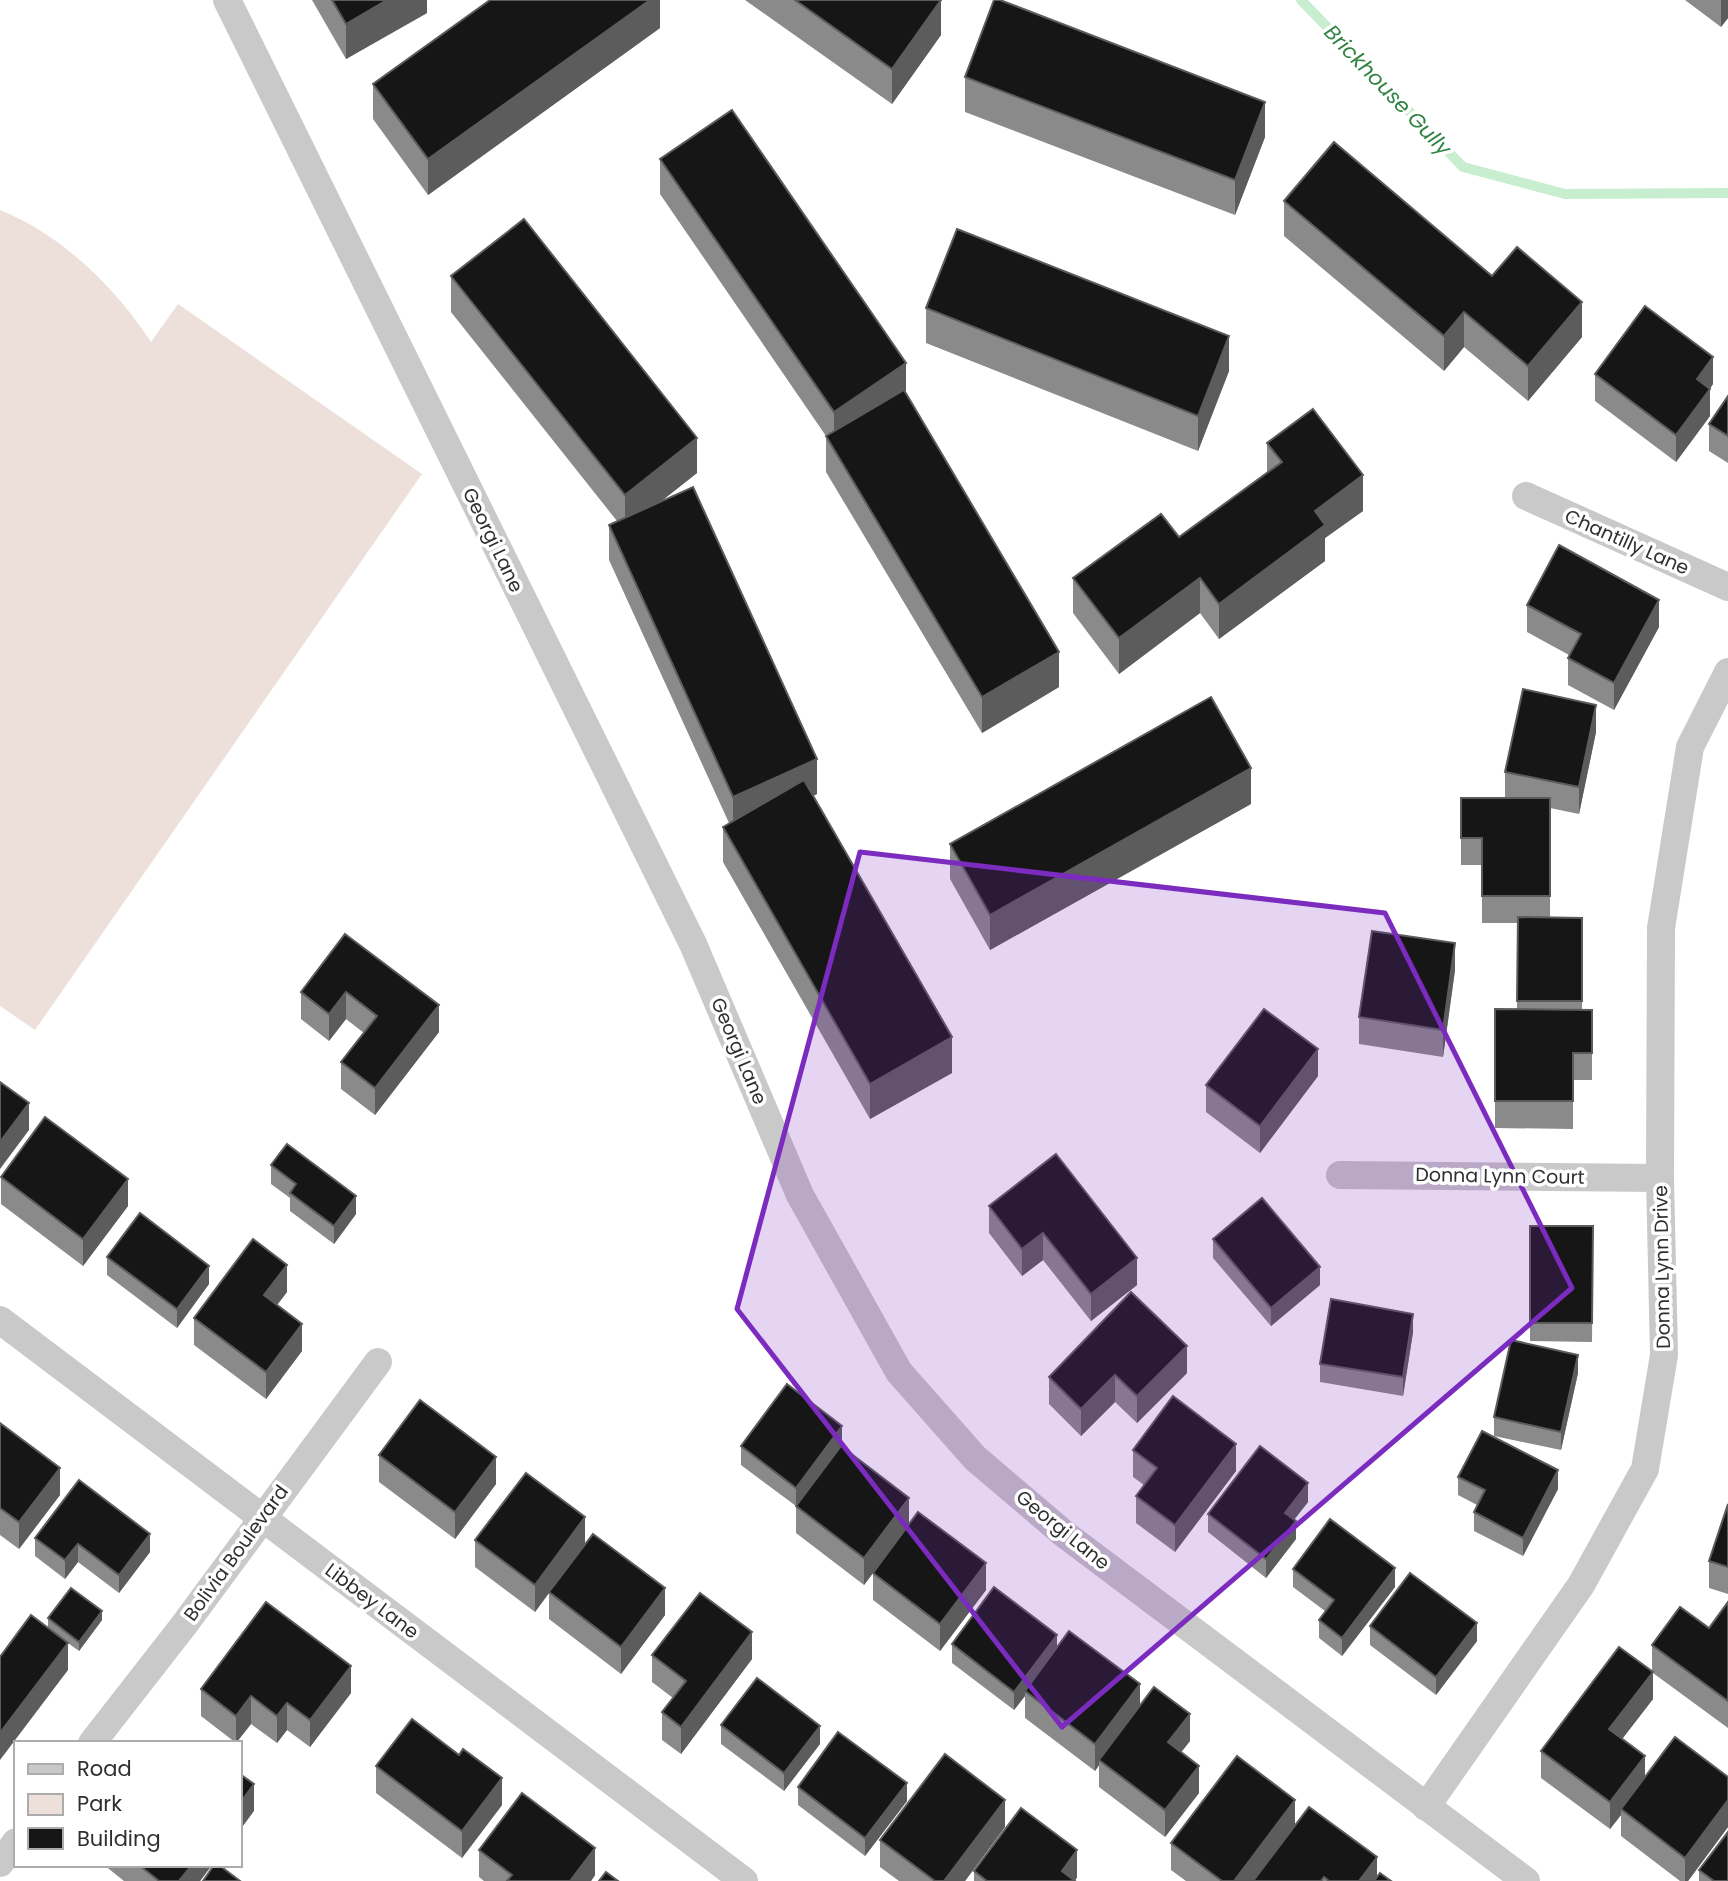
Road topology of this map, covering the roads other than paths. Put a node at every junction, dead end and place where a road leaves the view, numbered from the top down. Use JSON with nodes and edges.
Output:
{"nodes":[{"id":1,"x":227,"y":0,"type":"edge"},
{"id":2,"x":1526,"y":496,"type":"dead end"},
{"id":3,"x":1728,"y":587,"type":"edge"},
{"id":4,"x":1728,"y":672,"type":"edge"},
{"id":5,"x":1340,"y":1175,"type":"dead end"},
{"id":6,"x":1660,"y":1178,"type":"junction"},
{"id":7,"x":0,"y":1320,"type":"edge"},
{"id":8,"x":378,"y":1362,"type":"dead end"},
{"id":9,"x":262,"y":1518,"type":"junction"},
{"id":10,"x":94,"y":1741,"type":"edge"},
{"id":11,"x":1426,"y":1807,"type":"junction"},
{"id":12,"x":14,"y":1845,"type":"edge"},
{"id":13,"x":0,"y":1863,"type":"edge"},
{"id":14,"x":744,"y":1881,"type":"edge"},
{"id":15,"x":1526,"y":1881,"type":"edge"}],
"edges":[{"from":1,"to":11,"type":"street","name":"Georgi Lane"},
{"from":2,"to":3,"type":"street","name":"Chantilly Lane"},
{"from":4,"to":6,"type":"street","name":"Donna Lynn Drive"},
{"from":5,"to":6,"type":"street","name":"Donna Lynn Court"},
{"from":6,"to":11,"type":"street","name":"Donna Lynn Drive"},
{"from":7,"to":9,"type":"street","name":"Libbey Lane"},
{"from":8,"to":9,"type":"street","name":"Bolivia Boulevard"},
{"from":9,"to":10,"type":"street","name":"Bolivia Boulevard"},
{"from":9,"to":14,"type":"street","name":"Libbey Lane"},
{"from":11,"to":15,"type":"street","name":"Georgi Lane"},
{"from":12,"to":13,"type":"street"}]}
